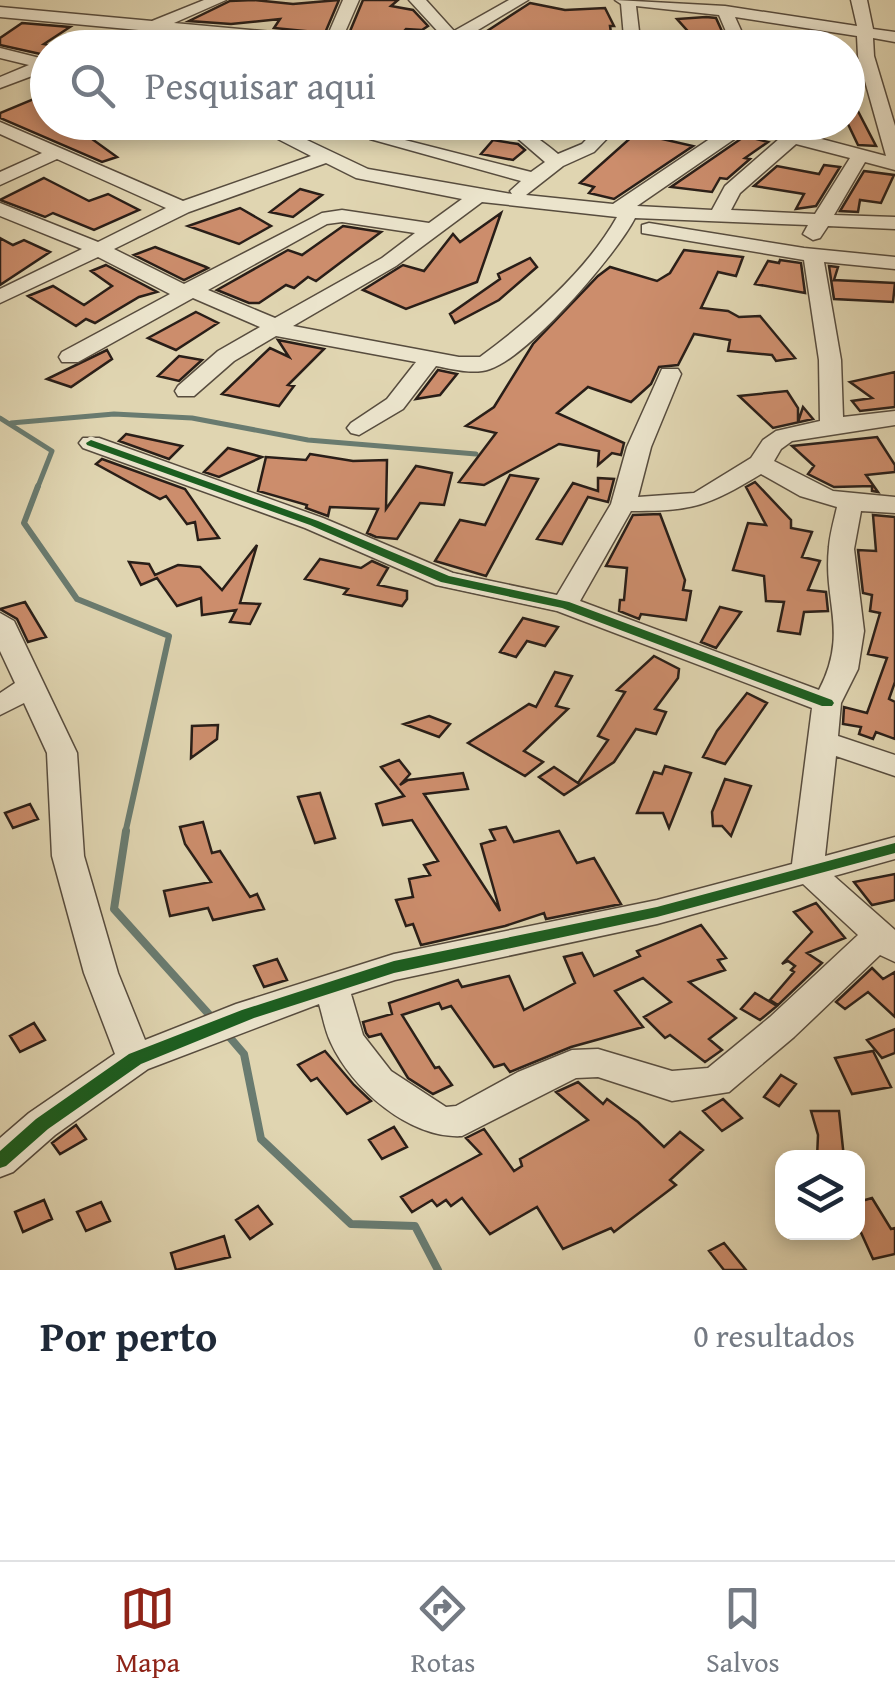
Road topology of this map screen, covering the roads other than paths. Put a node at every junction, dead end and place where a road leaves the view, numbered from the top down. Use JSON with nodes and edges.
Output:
{"nodes":[{"id":1,"x":85,"y":0,"type":"edge"},
{"id":2,"x":218,"y":0,"type":"edge"},
{"id":3,"x":351,"y":0,"type":"edge"},
{"id":4,"x":416,"y":0,"type":"edge"},
{"id":5,"x":520,"y":0,"type":"edge"},
{"id":6,"x":625,"y":0,"type":"edge"},
{"id":7,"x":859,"y":0,"type":"edge"},
{"id":8,"x":648,"y":1,"type":"edge"},
{"id":9,"x":758,"y":8,"type":"edge"},
{"id":10,"x":725,"y":11,"type":"junction"},
{"id":11,"x":0,"y":12,"type":"edge"},
{"id":12,"x":58,"y":18,"type":"junction"},
{"id":13,"x":150,"y":28,"type":"junction"},
{"id":14,"x":178,"y":30,"type":"edge"},
{"id":15,"x":338,"y":30,"type":"edge"},
{"id":16,"x":446,"y":30,"type":"edge"},
{"id":17,"x":462,"y":30,"type":"edge"},
{"id":18,"x":630,"y":30,"type":"edge"},
{"id":19,"x":733,"y":30,"type":"edge"},
{"id":20,"x":856,"y":30,"type":"edge"},
{"id":21,"x":865,"y":30,"type":"edge"},
{"id":22,"x":865,"y":32,"type":"joint"},
{"id":23,"x":895,"y":37,"type":"edge"},
{"id":24,"x":0,"y":53,"type":"edge"},
{"id":25,"x":30,"y":61,"type":"edge"},
{"id":26,"x":30,"y":71,"type":"edge"},
{"id":27,"x":0,"y":83,"type":"edge"},
{"id":28,"x":888,"y":110,"type":"edge"},
{"id":29,"x":0,"y":127,"type":"edge"},
{"id":30,"x":292,"y":140,"type":"edge"},
{"id":31,"x":383,"y":140,"type":"edge"},
{"id":32,"x":530,"y":140,"type":"edge"},
{"id":33,"x":595,"y":140,"type":"edge"},
{"id":34,"x":718,"y":140,"type":"edge"},
{"id":35,"x":773,"y":140,"type":"edge"},
{"id":36,"x":812,"y":140,"type":"edge"},
{"id":37,"x":56,"y":153,"type":"junction"},
{"id":38,"x":861,"y":154,"type":"junction"},
{"id":39,"x":326,"y":156,"type":"junction"},
{"id":40,"x":895,"y":160,"type":"edge"},
{"id":41,"x":556,"y":162,"type":"junction"},
{"id":42,"x":531,"y":178,"type":"junction"},
{"id":43,"x":0,"y":179,"type":"edge"},
{"id":44,"x":478,"y":196,"type":"junction"},
{"id":45,"x":511,"y":201,"type":"junction"},
{"id":46,"x":182,"y":208,"type":"junction"},
{"id":47,"x":0,"y":209,"type":"edge"},
{"id":48,"x":623,"y":216,"type":"junction"},
{"id":49,"x":718,"y":216,"type":"junction"},
{"id":50,"x":820,"y":220,"type":"junction"},
{"id":51,"x":895,"y":223,"type":"edge"},
{"id":52,"x":435,"y":230,"type":"junction"},
{"id":53,"x":96,"y":248,"type":"junction"},
{"id":54,"x":808,"y":255,"type":"junction"},
{"id":55,"x":895,"y":263,"type":"edge"},
{"id":56,"x":186,"y":291,"type":"junction"},
{"id":57,"x":0,"y":297,"type":"edge"},
{"id":58,"x":275,"y":328,"type":"junction"},
{"id":59,"x":70,"y":357,"type":"dead end"},
{"id":60,"x":430,"y":359,"type":"junction"},
{"id":61,"x":670,"y":374,"type":"dead end"},
{"id":62,"x":186,"y":391,"type":"dead end"},
{"id":63,"x":895,"y":418,"type":"edge"},
{"id":64,"x":832,"y":425,"type":"junction"},
{"id":65,"x":358,"y":428,"type":"dead end"},
{"id":66,"x":91,"y":444,"type":"dead end"},
{"id":67,"x":760,"y":464,"type":"junction"},
{"id":68,"x":623,"y":504,"type":"junction"},
{"id":69,"x":850,"y":504,"type":"junction"},
{"id":70,"x":895,"y":505,"type":"edge"},
{"id":71,"x":565,"y":606,"type":"junction"},
{"id":72,"x":0,"y":622,"type":"edge"},
{"id":73,"x":31,"y":686,"type":"junction"},
{"id":74,"x":827,"y":703,"type":"junction"},
{"id":75,"x":0,"y":706,"type":"edge"},
{"id":76,"x":822,"y":741,"type":"junction"},
{"id":77,"x":895,"y":766,"type":"edge"},
{"id":78,"x":895,"y":848,"type":"edge"},
{"id":79,"x":807,"y":870,"type":"junction"},
{"id":80,"x":886,"y":943,"type":"edge"},
{"id":81,"x":332,"y":984,"type":"junction"},
{"id":82,"x":135,"y":1059,"type":"junction"},
{"id":83,"x":0,"y":1161,"type":"edge"}],
"edges":[{"from":1,"to":12,"type":"street"},
{"from":2,"to":13,"type":"street"},
{"from":3,"to":15,"type":"street"},
{"from":4,"to":16,"type":"street"},
{"from":5,"to":17,"type":"street"},
{"from":6,"to":8,"type":"street"},
{"from":6,"to":18,"type":"street"},
{"from":7,"to":21,"type":"street"},
{"from":8,"to":10,"type":"street"},
{"from":9,"to":10,"type":"street"},
{"from":9,"to":20,"type":"street"},
{"from":10,"to":19,"type":"street"},
{"from":11,"to":12,"type":"street"},
{"from":12,"to":13,"type":"street"},
{"from":13,"to":14,"type":"street"},
{"from":22,"to":23,"type":"street"},
{"from":22,"to":28,"type":"street"},
{"from":24,"to":25,"type":"street"},
{"from":26,"to":27,"type":"street"},
{"from":28,"to":40,"type":"street"},
{"from":29,"to":37,"type":"street"},
{"from":30,"to":39,"type":"street"},
{"from":31,"to":42,"type":"street"},
{"from":32,"to":41,"type":"street"},
{"from":33,"to":41,"type":"street"},
{"from":34,"to":48,"type":"street"},
{"from":35,"to":49,"type":"street"},
{"from":36,"to":38,"type":"street"},
{"from":37,"to":43,"type":"street"},
{"from":37,"to":46,"type":"street"},
{"from":38,"to":40,"type":"street"},
{"from":38,"to":50,"type":"street"},
{"from":39,"to":44,"type":"street"},
{"from":39,"to":46,"type":"street"},
{"from":41,"to":42,"type":"street"},
{"from":42,"to":45,"type":"street"},
{"from":44,"to":45,"type":"street"},
{"from":44,"to":52,"type":"street"},
{"from":45,"to":48,"type":"street"},
{"from":46,"to":53,"type":"street"},
{"from":47,"to":53,"type":"street"},
{"from":48,"to":49,"type":"street"},
{"from":48,"to":54,"type":"street"},
{"from":48,"to":60,"type":"street"},
{"from":49,"to":50,"type":"street"},
{"from":50,"to":51,"type":"street"},
{"from":50,"to":54,"type":"street"},
{"from":52,"to":56,"type":"street"},
{"from":52,"to":58,"type":"street"},
{"from":53,"to":56,"type":"street"},
{"from":53,"to":57,"type":"street"},
{"from":54,"to":55,"type":"street"},
{"from":54,"to":64,"type":"street"},
{"from":56,"to":58,"type":"street"},
{"from":56,"to":59,"type":"street"},
{"from":58,"to":60,"type":"street"},
{"from":58,"to":62,"type":"street"},
{"from":60,"to":65,"type":"street"},
{"from":61,"to":68,"type":"street"},
{"from":63,"to":64,"type":"street"},
{"from":64,"to":67,"type":"street"},
{"from":66,"to":71,"type":"street"},
{"from":67,"to":68,"type":"street"},
{"from":67,"to":69,"type":"street"},
{"from":68,"to":71,"type":"street"},
{"from":69,"to":70,"type":"street"},
{"from":69,"to":74,"type":"street"},
{"from":71,"to":74,"type":"street"},
{"from":72,"to":73,"type":"street"},
{"from":73,"to":75,"type":"street"},
{"from":73,"to":82,"type":"street"},
{"from":74,"to":76,"type":"street"},
{"from":76,"to":77,"type":"street"},
{"from":76,"to":79,"type":"street"},
{"from":78,"to":79,"type":"street"},
{"from":79,"to":80,"type":"street"},
{"from":79,"to":81,"type":"street"},
{"from":80,"to":81,"type":"street"},
{"from":81,"to":82,"type":"street"},
{"from":82,"to":83,"type":"street"}]}
